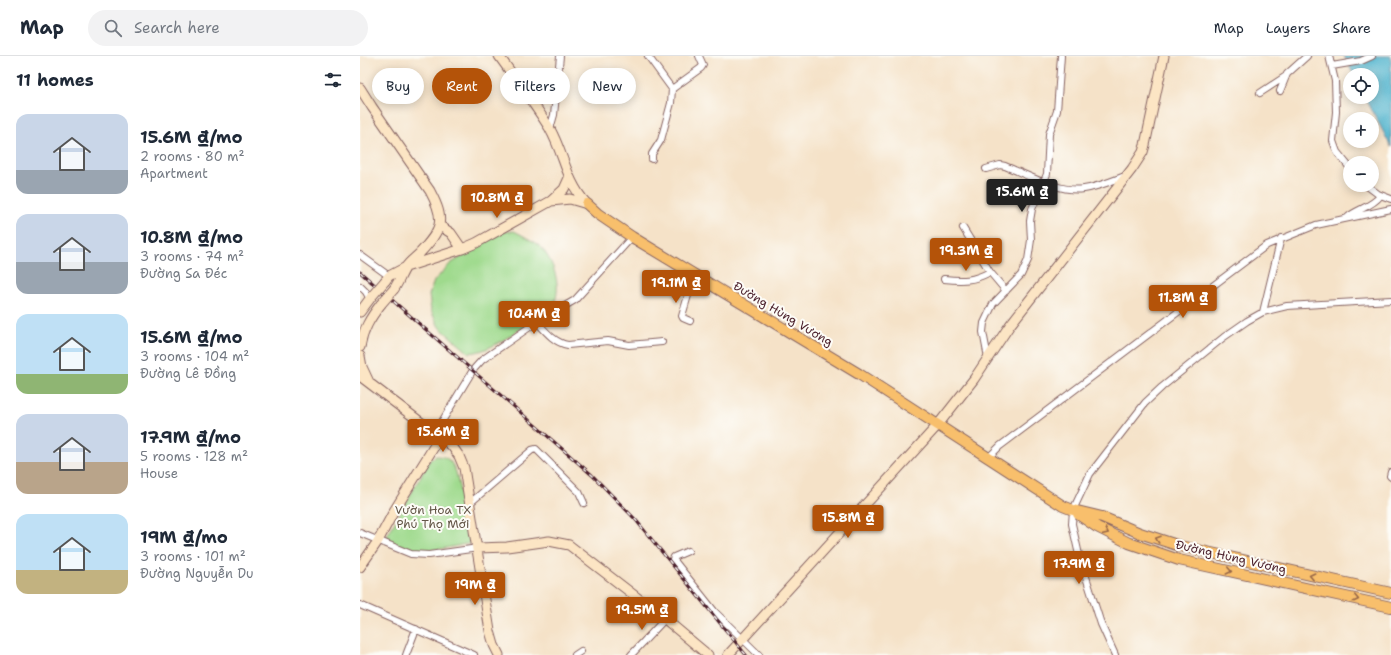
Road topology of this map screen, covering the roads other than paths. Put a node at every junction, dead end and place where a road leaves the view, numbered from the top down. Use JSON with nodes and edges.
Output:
{"nodes":[{"id":1,"x":499,"y":56,"type":"edge"},
{"id":2,"x":560,"y":56,"type":"edge"},
{"id":3,"x":648,"y":56,"type":"edge"},
{"id":4,"x":700,"y":56,"type":"edge"},
{"id":5,"x":1061,"y":56,"type":"edge"},
{"id":6,"x":1164,"y":56,"type":"edge"},
{"id":7,"x":1307,"y":56,"type":"edge"},
{"id":8,"x":1329,"y":56,"type":"edge"},
{"id":9,"x":1372,"y":56,"type":"edge"},
{"id":10,"x":1332,"y":66,"type":"junction"},
{"id":11,"x":1286,"y":76,"type":"junction"},
{"id":12,"x":360,"y":88,"type":"edge"},
{"id":13,"x":672,"y":89,"type":"junction"},
{"id":14,"x":1280,"y":91,"type":"dead end"},
{"id":15,"x":1260,"y":93,"type":"dead end"},
{"id":16,"x":550,"y":129,"type":"junction"},
{"id":17,"x":652,"y":159,"type":"dead end"},
{"id":18,"x":1343,"y":159,"type":"edge"},
{"id":19,"x":986,"y":169,"type":"dead end"},
{"id":20,"x":1127,"y":176,"type":"junction"},
{"id":21,"x":569,"y":178,"type":"junction"},
{"id":22,"x":1044,"y":182,"type":"junction"},
{"id":23,"x":1373,"y":192,"type":"edge"},
{"id":24,"x":1380,"y":196,"type":"junction"},
{"id":25,"x":1391,"y":199,"type":"edge"},
{"id":26,"x":551,"y":201,"type":"junction"},
{"id":27,"x":587,"y":204,"type":"junction"},
{"id":28,"x":1391,"y":209,"type":"edge"},
{"id":29,"x":1347,"y":218,"type":"junction"},
{"id":30,"x":440,"y":226,"type":"junction"},
{"id":31,"x":963,"y":228,"type":"dead end"},
{"id":32,"x":632,"y":237,"type":"junction"},
{"id":33,"x":1281,"y":238,"type":"junction"},
{"id":34,"x":462,"y":249,"type":"junction"},
{"id":35,"x":360,"y":254,"type":"edge"},
{"id":36,"x":406,"y":267,"type":"junction"},
{"id":37,"x":990,"y":272,"type":"junction"},
{"id":38,"x":694,"y":275,"type":"junction"},
{"id":39,"x":387,"y":279,"type":"junction"},
{"id":40,"x":944,"y":279,"type":"dead end"},
{"id":41,"x":360,"y":286,"type":"edge"},
{"id":42,"x":1006,"y":290,"type":"junction"},
{"id":43,"x":371,"y":298,"type":"junction"},
{"id":44,"x":1391,"y":300,"type":"edge"},
{"id":45,"x":360,"y":312,"type":"edge"},
{"id":46,"x":1264,"y":312,"type":"junction"},
{"id":47,"x":690,"y":321,"type":"dead end"},
{"id":48,"x":537,"y":322,"type":"junction"},
{"id":49,"x":662,"y":342,"type":"dead end"},
{"id":50,"x":360,"y":347,"type":"edge"},
{"id":51,"x":360,"y":356,"type":"edge"},
{"id":52,"x":988,"y":358,"type":"junction"},
{"id":53,"x":360,"y":376,"type":"edge"},
{"id":54,"x":369,"y":382,"type":"junction"},
{"id":55,"x":937,"y":426,"type":"junction"},
{"id":56,"x":437,"y":435,"type":"junction"},
{"id":57,"x":988,"y":458,"type":"junction"},
{"id":58,"x":1391,"y":472,"type":"edge"},
{"id":59,"x":1391,"y":477,"type":"edge"},
{"id":60,"x":470,"y":503,"type":"junction"},
{"id":61,"x":584,"y":503,"type":"dead end"},
{"id":62,"x":1073,"y":510,"type":"junction"},
{"id":63,"x":360,"y":533,"type":"edge"},
{"id":64,"x":378,"y":541,"type":"junction"},
{"id":65,"x":478,"y":548,"type":"junction"},
{"id":66,"x":688,"y":551,"type":"dead end"},
{"id":67,"x":360,"y":567,"type":"edge"},
{"id":68,"x":1391,"y":593,"type":"edge"},
{"id":69,"x":360,"y":605,"type":"edge"},
{"id":70,"x":1391,"y":607,"type":"edge"},
{"id":71,"x":665,"y":618,"type":"junction"},
{"id":72,"x":416,"y":629,"type":"junction"},
{"id":73,"x":743,"y":639,"type":"junction"},
{"id":74,"x":581,"y":651,"type":"dead end"},
{"id":75,"x":406,"y":655,"type":"edge"},
{"id":76,"x":474,"y":655,"type":"edge"},
{"id":77,"x":499,"y":655,"type":"edge"},
{"id":78,"x":575,"y":655,"type":"edge"},
{"id":79,"x":631,"y":655,"type":"edge"},
{"id":80,"x":708,"y":655,"type":"edge"},
{"id":81,"x":728,"y":655,"type":"edge"},
{"id":82,"x":759,"y":655,"type":"edge"},
{"id":83,"x":1115,"y":655,"type":"edge"}],
"edges":[{"from":1,"to":16,"type":"main road","name":"Đường Hùng Vương"},
{"from":2,"to":16,"type":"street"},
{"from":3,"to":13,"type":"street"},
{"from":4,"to":13,"type":"street"},
{"from":5,"to":22,"type":"street"},
{"from":6,"to":20,"type":"main road"},
{"from":7,"to":11,"type":"street"},
{"from":8,"to":10,"type":"street"},
{"from":9,"to":10,"type":"street"},
{"from":10,"to":18,"type":"street"},
{"from":11,"to":14,"type":"street"},
{"from":11,"to":15,"type":"street"},
{"from":12,"to":30,"type":"main road"},
{"from":13,"to":17,"type":"street"},
{"from":16,"to":21,"type":"main road","name":"Đường Hùng Vương"},
{"from":19,"to":22,"type":"street"},
{"from":20,"to":22,"type":"street"},
{"from":20,"to":52,"type":"main road"},
{"from":21,"to":26,"type":"main road"},
{"from":21,"to":27,"type":"main road","name":"Đường Hùng Vương"},
{"from":22,"to":42,"type":"street"},
{"from":23,"to":24,"type":"street"},
{"from":24,"to":25,"type":"street"},
{"from":24,"to":29,"type":"street"},
{"from":26,"to":27,"type":"main road"},
{"from":26,"to":34,"type":"main road"},
{"from":27,"to":32,"type":"main road","name":"Đường Hùng Vương"},
{"from":28,"to":29,"type":"street"},
{"from":29,"to":33,"type":"street"},
{"from":30,"to":34,"type":"main road"},
{"from":30,"to":36,"type":"main road"},
{"from":31,"to":37,"type":"street"},
{"from":32,"to":38,"type":"main road","name":"Đường Hùng Vương"},
{"from":32,"to":48,"type":"street"},
{"from":33,"to":46,"type":"street"},
{"from":33,"to":57,"type":"street"},
{"from":34,"to":36,"type":"main road"},
{"from":35,"to":39,"type":"street"},
{"from":36,"to":39,"type":"main road"},
{"from":36,"to":50,"type":"main road","bridge":true},
{"from":37,"to":40,"type":"street"},
{"from":37,"to":42,"type":"street"},
{"from":38,"to":47,"type":"street"},
{"from":38,"to":55,"type":"main road","name":"Đường Hùng Vương"},
{"from":39,"to":43,"type":"main road","bridge":true},
{"from":41,"to":43,"type":"street"},
{"from":42,"to":52,"type":"street"},
{"from":43,"to":45,"type":"main road"},
{"from":44,"to":46,"type":"street"},
{"from":46,"to":62,"type":"street"},
{"from":48,"to":49,"type":"street"},
{"from":48,"to":56,"type":"street"},
{"from":51,"to":54,"type":"main road"},
{"from":52,"to":55,"type":"main road"},
{"from":53,"to":54,"type":"main road"},
{"from":54,"to":56,"type":"main road"},
{"from":55,"to":57,"type":"main road","name":"Đường Hùng Vương"},
{"from":55,"to":73,"type":"main road"},
{"from":56,"to":60,"type":"main road"},
{"from":56,"to":64,"type":"main road"},
{"from":57,"to":62,"type":"main road","name":"Đường Hùng Vương"},
{"from":58,"to":59,"type":"street"},
{"from":60,"to":61,"type":"street"},
{"from":60,"to":65,"type":"main road"},
{"from":68,"to":62,"type":"main road","name":"Đường Hùng Vương","one_way":true},
{"from":62,"to":70,"type":"main road","name":"Đường Hùng Vương","one_way":true},
{"from":62,"to":83,"type":"street"},
{"from":63,"to":64,"type":"street"},
{"from":64,"to":65,"type":"street"},
{"from":64,"to":67,"type":"main road"},
{"from":65,"to":71,"type":"main road"},
{"from":65,"to":77,"type":"main road"},
{"from":66,"to":73,"type":"street"},
{"from":69,"to":72,"type":"street"},
{"from":71,"to":79,"type":"street"},
{"from":71,"to":80,"type":"main road"},
{"from":72,"to":75,"type":"street"},
{"from":72,"to":76,"type":"street"},
{"from":73,"to":81,"type":"main road"},
{"from":73,"to":82,"type":"street"},
{"from":74,"to":78,"type":"street"}]}
